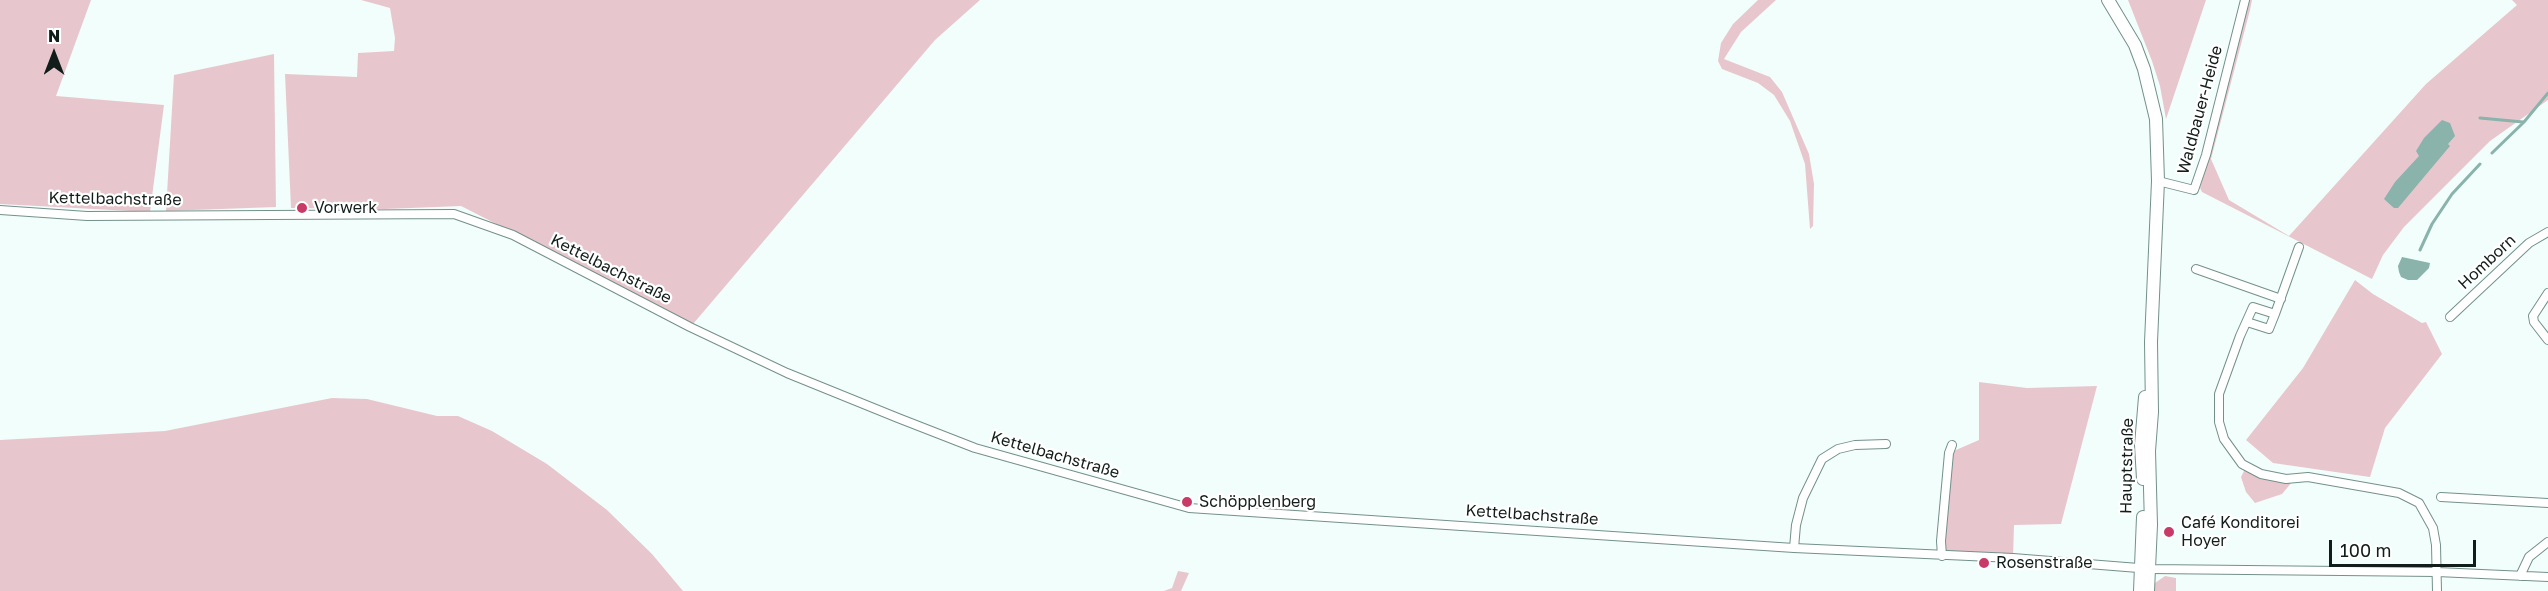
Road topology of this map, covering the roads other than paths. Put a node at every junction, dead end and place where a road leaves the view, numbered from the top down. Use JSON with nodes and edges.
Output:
{"nodes":[{"id":1,"x":2108,"y":0,"type":"edge"},
{"id":2,"x":2245,"y":0,"type":"edge"},
{"id":3,"x":2158,"y":181,"type":"junction"},
{"id":4,"x":0,"y":210,"type":"edge"},
{"id":5,"x":2548,"y":232,"type":"edge"},
{"id":6,"x":2299,"y":247,"type":"dead end"},
{"id":7,"x":2196,"y":268,"type":"dead end"},
{"id":8,"x":2548,"y":293,"type":"edge"},
{"id":9,"x":2280,"y":299,"type":"junction"},
{"id":10,"x":2275,"y":314,"type":"junction"},
{"id":11,"x":2450,"y":317,"type":"dead end"},
{"id":12,"x":2247,"y":322,"type":"junction"},
{"id":13,"x":2548,"y":340,"type":"edge"},
{"id":14,"x":2151,"y":342,"type":"junction"},
{"id":15,"x":1886,"y":444,"type":"dead end"},
{"id":16,"x":1952,"y":445,"type":"dead end"},
{"id":17,"x":2441,"y":497,"type":"dead end"},
{"id":18,"x":2548,"y":503,"type":"edge"},
{"id":19,"x":2548,"y":542,"type":"edge"},
{"id":20,"x":1794,"y":548,"type":"junction"},
{"id":21,"x":1942,"y":556,"type":"junction"},
{"id":22,"x":2145,"y":569,"type":"junction"},
{"id":23,"x":2437,"y":572,"type":"junction"},
{"id":24,"x":2520,"y":576,"type":"junction"},
{"id":25,"x":2548,"y":577,"type":"edge"},
{"id":26,"x":2140,"y":591,"type":"edge"},
{"id":27,"x":2148,"y":591,"type":"edge"},
{"id":28,"x":2437,"y":591,"type":"edge"}],
"edges":[{"from":1,"to":3,"type":"main road"},
{"from":2,"to":3,"type":"street","name":"Waldbauer-Heide"},
{"from":3,"to":14,"type":"main road"},
{"from":4,"to":20,"type":"street","name":"Kettelbachstraße"},
{"from":5,"to":11,"type":"street","name":"Homborn"},
{"from":6,"to":9,"type":"street"},
{"from":7,"to":9,"type":"street"},
{"from":8,"to":13,"type":"street"},
{"from":9,"to":10,"type":"street"},
{"from":10,"to":12,"type":"street"},
{"from":10,"to":12,"type":"street"},
{"from":12,"to":23,"type":"street"},
{"from":14,"to":22,"type":"main road","name":"Hauptstraße"},
{"from":14,"to":22,"type":"main road","name":"Hauptstraße"},
{"from":15,"to":20,"type":"street"},
{"from":16,"to":21,"type":"street"},
{"from":17,"to":18,"type":"street"},
{"from":19,"to":24,"type":"street"},
{"from":20,"to":21,"type":"street","name":"Kettelbachstraße"},
{"from":21,"to":22,"type":"street","name":"Kettelbachstraße"},
{"from":22,"to":23,"type":"street","name":"Kettelbachstraße"},
{"from":22,"to":26,"type":"main road","name":"Hauptstraße"},
{"from":22,"to":27,"type":"main road","name":"Hauptstraße"},
{"from":23,"to":24,"type":"street","name":"Kettelbachstraße"},
{"from":23,"to":28,"type":"street"},
{"from":24,"to":25,"type":"street","name":"Kettelbachstraße"}]}
